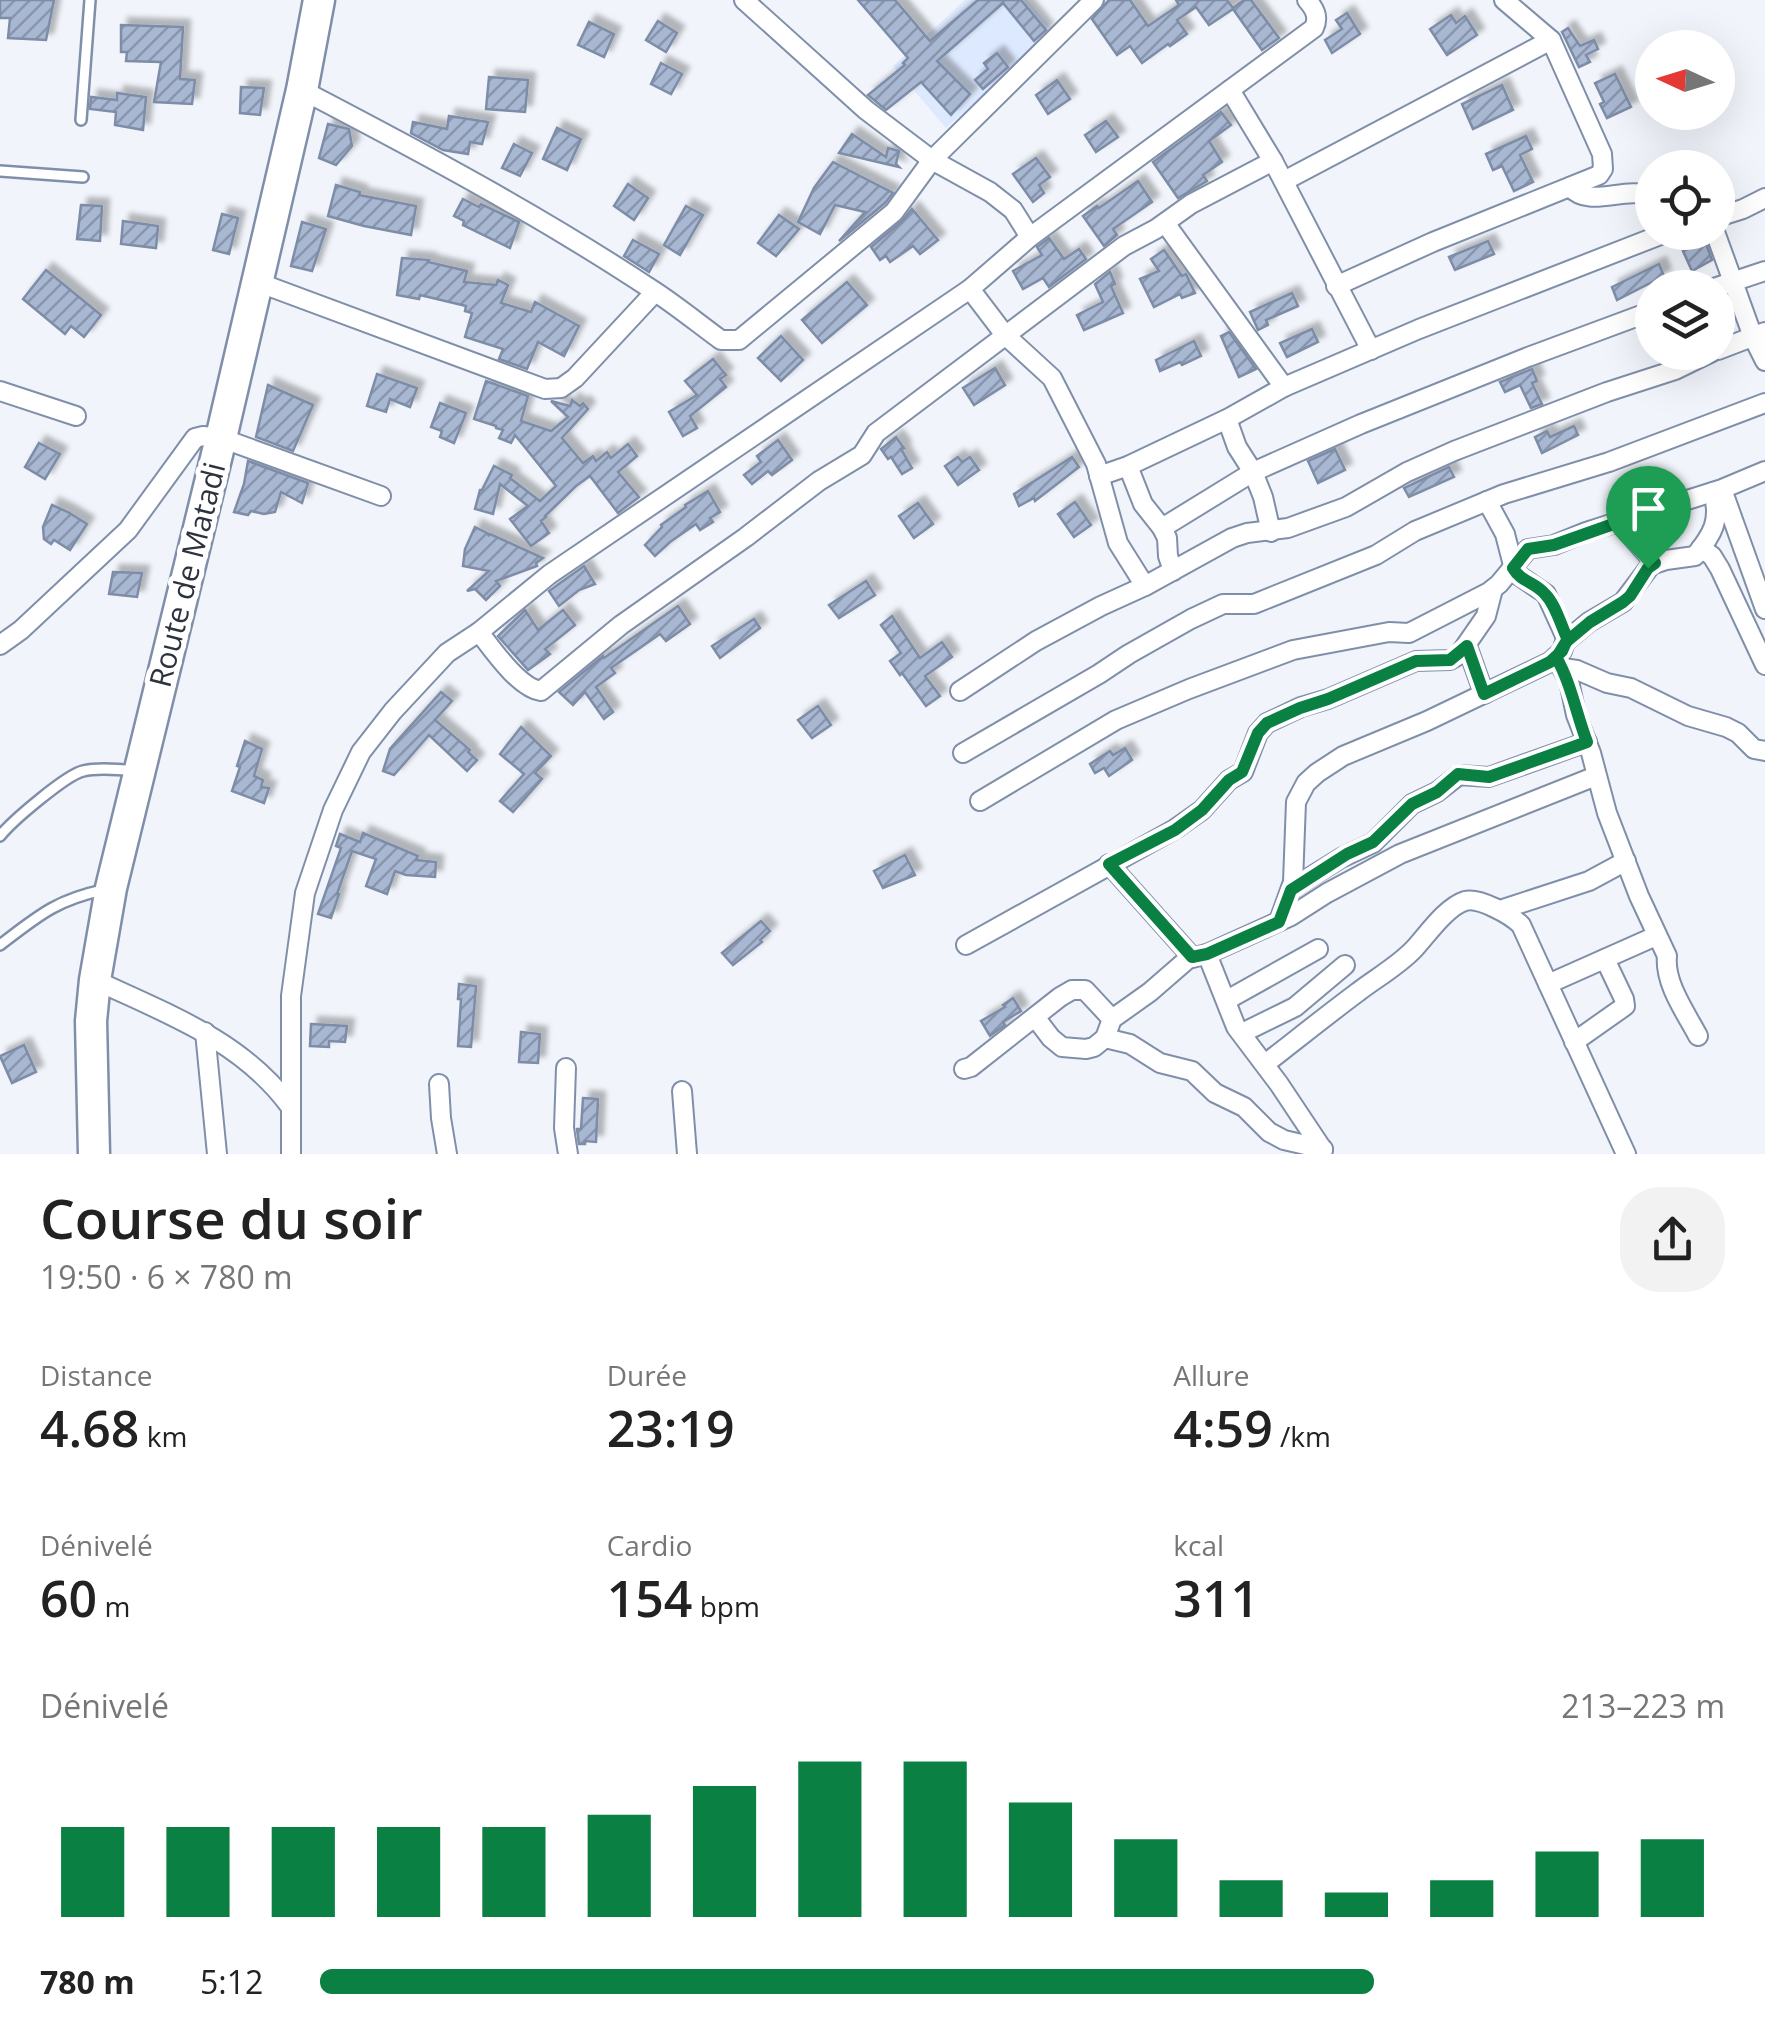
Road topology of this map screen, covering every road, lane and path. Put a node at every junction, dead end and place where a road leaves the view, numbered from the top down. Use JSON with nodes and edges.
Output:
{"nodes":[{"id":1,"x":90,"y":0,"type":"edge"},
{"id":2,"x":319,"y":0,"type":"edge"},
{"id":3,"x":744,"y":0,"type":"edge"},
{"id":4,"x":1094,"y":0,"type":"edge"},
{"id":5,"x":1308,"y":0,"type":"edge"},
{"id":6,"x":1504,"y":0,"type":"edge"},
{"id":7,"x":1552,"y":40,"type":"junction"},
{"id":8,"x":302,"y":90,"type":"junction"},
{"id":9,"x":1230,"y":90,"type":"junction"},
{"id":10,"x":80,"y":120,"type":"dead end"},
{"id":11,"x":932,"y":160,"type":"junction"},
{"id":12,"x":1273,"y":161,"type":"junction"},
{"id":13,"x":0,"y":170,"type":"edge"},
{"id":14,"x":83,"y":177,"type":"dead end"},
{"id":15,"x":1284,"y":181,"type":"junction"},
{"id":16,"x":1570,"y":188,"type":"junction"},
{"id":17,"x":1635,"y":192,"type":"edge"},
{"id":18,"x":1765,"y":198,"type":"edge"},
{"id":19,"x":1735,"y":212,"type":"edge"},
{"id":20,"x":1165,"y":223,"type":"junction"},
{"id":21,"x":1030,"y":237,"type":"junction"},
{"id":22,"x":1635,"y":245,"type":"edge"},
{"id":23,"x":1765,"y":270,"type":"edge"},
{"id":24,"x":1735,"y":281,"type":"edge"},
{"id":25,"x":257,"y":282,"type":"junction"},
{"id":26,"x":1336,"y":286,"type":"junction"},
{"id":27,"x":970,"y":289,"type":"junction"},
{"id":28,"x":655,"y":292,"type":"junction"},
{"id":29,"x":1735,"y":300,"type":"edge"},
{"id":30,"x":1635,"y":316,"type":"edge"},
{"id":31,"x":1759,"y":334,"type":"edge"},
{"id":32,"x":1005,"y":335,"type":"junction"},
{"id":33,"x":1735,"y":344,"type":"edge"},
{"id":34,"x":1371,"y":350,"type":"junction"},
{"id":35,"x":1765,"y":361,"type":"edge"},
{"id":36,"x":1675,"y":370,"type":"edge"},
{"id":37,"x":1284,"y":388,"type":"junction"},
{"id":38,"x":0,"y":391,"type":"edge"},
{"id":39,"x":1765,"y":404,"type":"edge"},
{"id":40,"x":76,"y":416,"type":"dead end"},
{"id":41,"x":1227,"y":419,"type":"junction"},
{"id":42,"x":221,"y":438,"type":"junction"},
{"id":43,"x":1128,"y":466,"type":"junction"},
{"id":44,"x":1765,"y":471,"type":"edge"},
{"id":45,"x":1253,"y":472,"type":"junction"},
{"id":46,"x":1100,"y":476,"type":"junction"},
{"id":47,"x":1717,"y":490,"type":"junction"},
{"id":48,"x":380,"y":496,"type":"dead end"},
{"id":49,"x":1488,"y":501,"type":"junction"},
{"id":50,"x":1619,"y":522,"type":"junction"},
{"id":51,"x":1162,"y":528,"type":"junction"},
{"id":52,"x":1271,"y":532,"type":"junction"},
{"id":53,"x":1701,"y":548,"type":"junction"},
{"id":54,"x":1655,"y":563,"type":"junction"},
{"id":55,"x":1513,"y":568,"type":"junction"},
{"id":56,"x":1173,"y":571,"type":"junction"},
{"id":57,"x":1760,"y":581,"type":"edge"},
{"id":58,"x":1146,"y":586,"type":"junction"},
{"id":59,"x":1493,"y":589,"type":"junction"},
{"id":60,"x":1731,"y":592,"type":"junction"},
{"id":61,"x":1765,"y":609,"type":"edge"},
{"id":62,"x":479,"y":632,"type":"junction"},
{"id":63,"x":1568,"y":640,"type":"junction"},
{"id":64,"x":0,"y":645,"type":"edge"},
{"id":65,"x":1467,"y":646,"type":"junction"},
{"id":66,"x":1560,"y":662,"type":"junction"},
{"id":67,"x":1765,"y":665,"type":"edge"},
{"id":68,"x":960,"y":691,"type":"dead end"},
{"id":69,"x":1484,"y":694,"type":"junction"},
{"id":70,"x":1587,"y":742,"type":"junction"},
{"id":71,"x":1765,"y":751,"type":"edge"},
{"id":72,"x":964,"y":752,"type":"dead end"},
{"id":73,"x":140,"y":771,"type":"junction"},
{"id":74,"x":1596,"y":776,"type":"junction"},
{"id":75,"x":980,"y":801,"type":"dead end"},
{"id":76,"x":0,"y":836,"type":"edge"},
{"id":77,"x":1626,"y":862,"type":"junction"},
{"id":78,"x":1109,"y":864,"type":"junction"},
{"id":79,"x":111,"y":888,"type":"junction"},
{"id":80,"x":1291,"y":890,"type":"junction"},
{"id":81,"x":1500,"y":910,"type":"junction"},
{"id":82,"x":1279,"y":922,"type":"junction"},
{"id":83,"x":1656,"y":936,"type":"junction"},
{"id":84,"x":0,"y":945,"type":"edge"},
{"id":85,"x":966,"y":945,"type":"dead end"},
{"id":86,"x":1318,"y":949,"type":"dead end"},
{"id":87,"x":1200,"y":956,"type":"junction"},
{"id":88,"x":1605,"y":958,"type":"junction"},
{"id":89,"x":1345,"y":965,"type":"dead end"},
{"id":90,"x":95,"y":980,"type":"junction"},
{"id":91,"x":1548,"y":984,"type":"junction"},
{"id":92,"x":1227,"y":1000,"type":"junction"},
{"id":93,"x":1035,"y":1017,"type":"junction"},
{"id":94,"x":1112,"y":1019,"type":"junction"},
{"id":95,"x":205,"y":1032,"type":"junction"},
{"id":96,"x":1242,"y":1033,"type":"junction"},
{"id":97,"x":1698,"y":1036,"type":"dead end"},
{"id":98,"x":1105,"y":1038,"type":"junction"},
{"id":99,"x":1574,"y":1042,"type":"junction"},
{"id":100,"x":1265,"y":1064,"type":"junction"},
{"id":101,"x":566,"y":1068,"type":"dead end"},
{"id":102,"x":964,"y":1069,"type":"dead end"},
{"id":103,"x":439,"y":1084,"type":"dead end"},
{"id":104,"x":682,"y":1091,"type":"dead end"},
{"id":105,"x":290,"y":1105,"type":"junction"},
{"id":106,"x":1325,"y":1151,"type":"edge"},
{"id":107,"x":94,"y":1154,"type":"edge"},
{"id":108,"x":217,"y":1154,"type":"edge"},
{"id":109,"x":291,"y":1154,"type":"edge"},
{"id":110,"x":447,"y":1154,"type":"edge"},
{"id":111,"x":568,"y":1154,"type":"edge"},
{"id":112,"x":687,"y":1154,"type":"edge"},
{"id":113,"x":1626,"y":1154,"type":"edge"}],
"edges":[{"from":1,"to":10,"type":"lane"},
{"from":2,"to":8,"type":"highway","name":"Route de Matadi"},
{"from":3,"to":11,"type":"street"},
{"from":4,"to":11,"type":"street"},
{"from":5,"to":9,"type":"street"},
{"from":6,"to":7,"type":"street"},
{"from":7,"to":15,"type":"street"},
{"from":7,"to":16,"type":"street"},
{"from":8,"to":25,"type":"highway","name":"Route de Matadi"},
{"from":8,"to":28,"type":"street"},
{"from":9,"to":12,"type":"street"},
{"from":9,"to":21,"type":"street"},
{"from":11,"to":21,"type":"street"},
{"from":11,"to":28,"type":"street"},
{"from":12,"to":15,"type":"street"},
{"from":12,"to":20,"type":"street"},
{"from":13,"to":14,"type":"lane"},
{"from":15,"to":26,"type":"street"},
{"from":16,"to":17,"type":"street"},
{"from":16,"to":26,"type":"street"},
{"from":18,"to":19,"type":"street"},
{"from":20,"to":32,"type":"street"},
{"from":20,"to":37,"type":"street"},
{"from":21,"to":27,"type":"street"},
{"from":22,"to":34,"type":"street"},
{"from":23,"to":24,"type":"street"},
{"from":25,"to":28,"type":"street"},
{"from":25,"to":42,"type":"highway","name":"Route de Matadi"},
{"from":26,"to":34,"type":"street"},
{"from":27,"to":32,"type":"street"},
{"from":27,"to":62,"type":"street"},
{"from":29,"to":31,"type":"street"},
{"from":30,"to":45,"type":"street"},
{"from":31,"to":33,"type":"street"},
{"from":31,"to":35,"type":"street"},
{"from":32,"to":46,"type":"street"},
{"from":32,"to":62,"type":"street"},
{"from":34,"to":37,"type":"street"},
{"from":36,"to":52,"type":"street"},
{"from":37,"to":41,"type":"street"},
{"from":38,"to":40,"type":"street"},
{"from":39,"to":49,"type":"street"},
{"from":41,"to":43,"type":"street"},
{"from":41,"to":45,"type":"street"},
{"from":42,"to":48,"type":"street"},
{"from":42,"to":64,"type":"street"},
{"from":42,"to":73,"type":"highway","name":"Route de Matadi"},
{"from":43,"to":46,"type":"street"},
{"from":43,"to":51,"type":"street"},
{"from":44,"to":47,"type":"street"},
{"from":45,"to":51,"type":"street"},
{"from":45,"to":52,"type":"street"},
{"from":46,"to":58,"type":"street"},
{"from":47,"to":50,"type":"street"},
{"from":47,"to":53,"type":"street"},
{"from":47,"to":57,"type":"street"},
{"from":49,"to":55,"type":"street"},
{"from":49,"to":72,"type":"street"},
{"from":50,"to":54,"type":"street"},
{"from":50,"to":55,"type":"street"},
{"from":51,"to":56,"type":"street"},
{"from":52,"to":56,"type":"street"},
{"from":53,"to":54,"type":"street"},
{"from":53,"to":60,"type":"street"},
{"from":54,"to":63,"type":"street"},
{"from":55,"to":59,"type":"street"},
{"from":55,"to":63,"type":"street"},
{"from":56,"to":58,"type":"street"},
{"from":57,"to":60,"type":"street"},
{"from":57,"to":61,"type":"street"},
{"from":58,"to":68,"type":"street"},
{"from":59,"to":65,"type":"street"},
{"from":59,"to":75,"type":"street"},
{"from":60,"to":67,"type":"street"},
{"from":62,"to":105,"type":"street"},
{"from":63,"to":66,"type":"street"},
{"from":65,"to":69,"type":"street"},
{"from":65,"to":78,"type":"street"},
{"from":66,"to":69,"type":"street"},
{"from":66,"to":70,"type":"street"},
{"from":66,"to":71,"type":"street"},
{"from":69,"to":80,"type":"street"},
{"from":70,"to":74,"type":"street"},
{"from":70,"to":80,"type":"street"},
{"from":73,"to":76,"type":"lane"},
{"from":73,"to":79,"type":"highway","name":"Route de Matadi"},
{"from":74,"to":77,"type":"street"},
{"from":74,"to":82,"type":"street"},
{"from":77,"to":81,"type":"street"},
{"from":77,"to":83,"type":"street"},
{"from":78,"to":85,"type":"street"},
{"from":78,"to":87,"type":"street"},
{"from":79,"to":84,"type":"lane"},
{"from":79,"to":90,"type":"highway","name":"Route de Matadi"},
{"from":80,"to":82,"type":"street"},
{"from":81,"to":91,"type":"street"},
{"from":81,"to":100,"type":"street"},
{"from":82,"to":87,"type":"street"},
{"from":83,"to":88,"type":"street"},
{"from":83,"to":97,"type":"street"},
{"from":86,"to":92,"type":"street"},
{"from":87,"to":92,"type":"street"},
{"from":87,"to":94,"type":"street"},
{"from":88,"to":91,"type":"street"},
{"from":88,"to":99,"type":"street"},
{"from":89,"to":96,"type":"street"},
{"from":90,"to":95,"type":"street"},
{"from":90,"to":107,"type":"highway","name":"Route de Matadi"},
{"from":91,"to":99,"type":"street"},
{"from":92,"to":96,"type":"street"},
{"from":93,"to":94,"type":"street"},
{"from":93,"to":98,"type":"street"},
{"from":93,"to":102,"type":"street"},
{"from":94,"to":98,"type":"street"},
{"from":95,"to":105,"type":"street"},
{"from":95,"to":108,"type":"street"},
{"from":96,"to":100,"type":"street"},
{"from":98,"to":106,"type":"street"},
{"from":99,"to":113,"type":"street"},
{"from":100,"to":106,"type":"street"},
{"from":101,"to":111,"type":"street"},
{"from":103,"to":110,"type":"street"},
{"from":104,"to":112,"type":"street"},
{"from":105,"to":109,"type":"street"}]}
